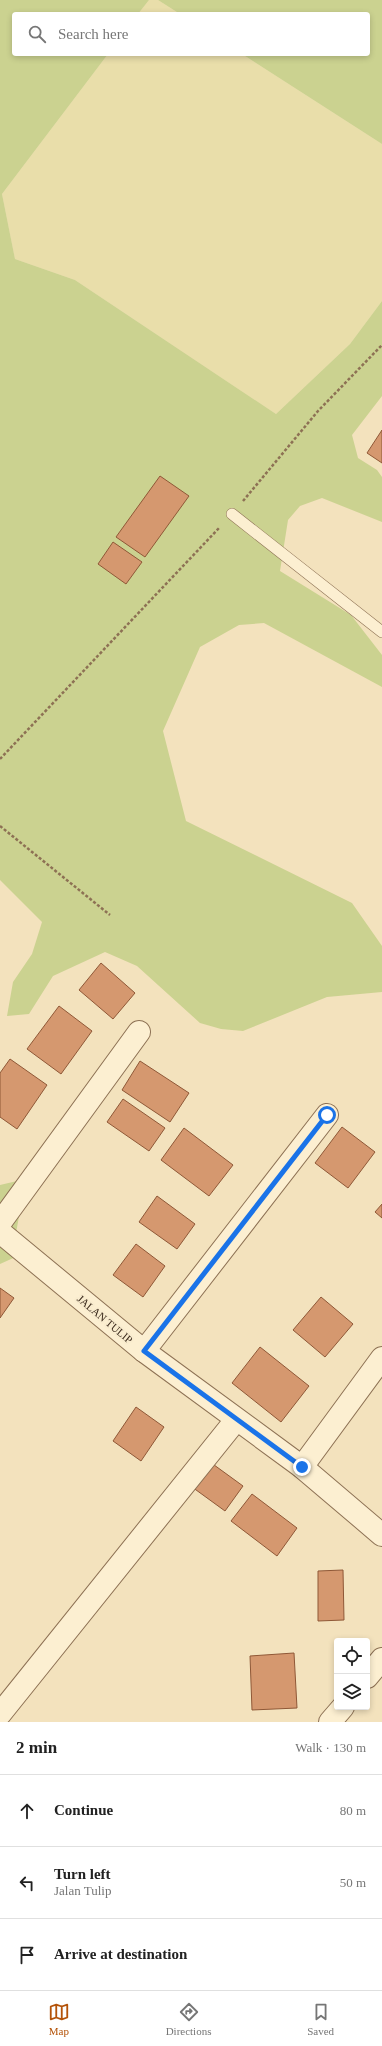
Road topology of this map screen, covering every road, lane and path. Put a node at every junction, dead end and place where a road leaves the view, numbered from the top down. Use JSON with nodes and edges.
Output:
{"nodes":[{"id":1,"x":382,"y":345,"type":"edge"},
{"id":2,"x":232,"y":514,"type":"junction"},
{"id":3,"x":382,"y":632,"type":"edge"},
{"id":4,"x":0,"y":759,"type":"edge"},
{"id":5,"x":0,"y":826,"type":"edge"},
{"id":6,"x":110,"y":915,"type":"dead end"},
{"id":7,"x":139,"y":1032,"type":"dead end"},
{"id":8,"x":327,"y":1115,"type":"dead end"},
{"id":9,"x":0,"y":1223,"type":"edge"},
{"id":10,"x":0,"y":1232,"type":"edge"},
{"id":11,"x":144,"y":1351,"type":"junction"},
{"id":12,"x":382,"y":1358,"type":"edge"},
{"id":13,"x":236,"y":1420,"type":"junction"},
{"id":14,"x":302,"y":1467,"type":"junction"},
{"id":15,"x":382,"y":1535,"type":"edge"},
{"id":16,"x":382,"y":1659,"type":"edge"},
{"id":17,"x":370,"y":1674,"type":"edge"},
{"id":18,"x":1,"y":1710,"type":"edge"},
{"id":19,"x":340,"y":1710,"type":"edge"},
{"id":20,"x":330,"y":1722,"type":"edge"}],
"edges":[{"from":1,"to":2,"type":"path"},
{"from":2,"to":3,"type":"lane"},
{"from":2,"to":4,"type":"path"},
{"from":5,"to":6,"type":"path"},
{"from":7,"to":9,"type":"street"},
{"from":8,"to":11,"type":"street"},
{"from":10,"to":11,"type":"street","name":"JALAN TULIP"},
{"from":11,"to":13,"type":"street","name":"JALAN TULIP"},
{"from":12,"to":14,"type":"street"},
{"from":13,"to":14,"type":"street","name":"JALAN TULIP"},
{"from":13,"to":18,"type":"street"},
{"from":14,"to":15,"type":"street","name":"JALAN TULIP"},
{"from":16,"to":17,"type":"street"},
{"from":19,"to":20,"type":"street"}]}
